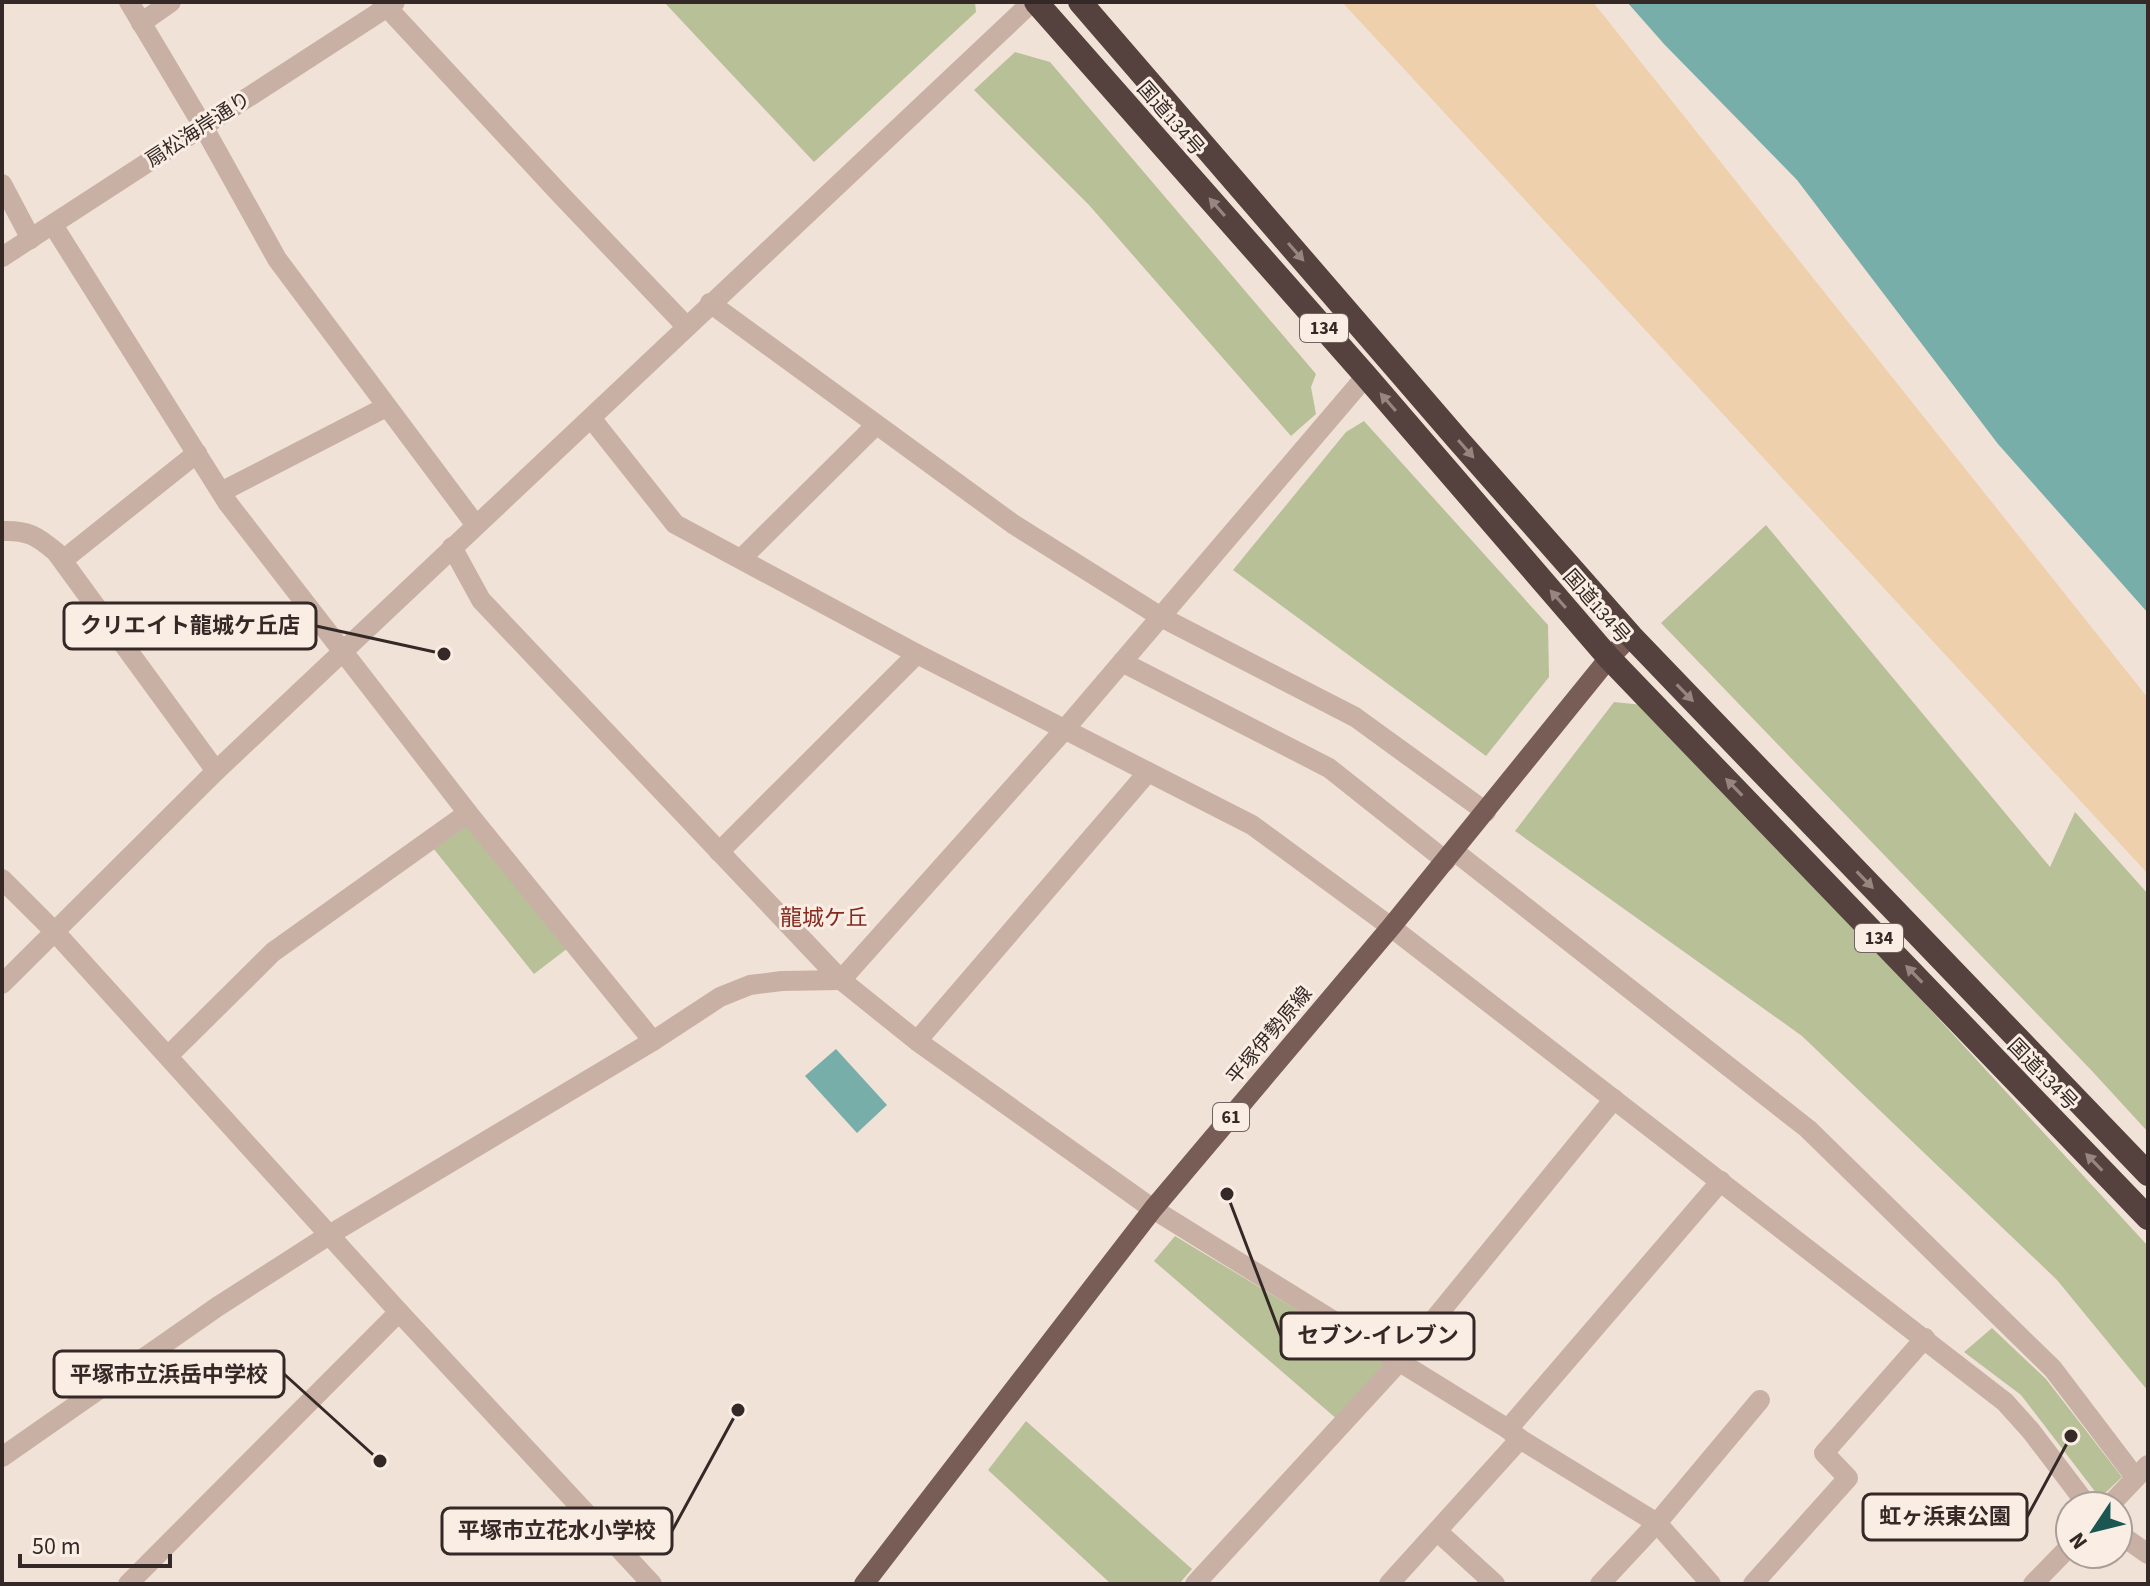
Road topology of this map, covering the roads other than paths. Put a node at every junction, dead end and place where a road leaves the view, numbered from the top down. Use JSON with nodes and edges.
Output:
{"nodes":[{"id":1,"x":129,"y":2,"type":"edge"},
{"id":2,"x":171,"y":2,"type":"edge"},
{"id":3,"x":1034,"y":2,"type":"edge"},
{"id":4,"x":1080,"y":2,"type":"edge"},
{"id":5,"x":388,"y":4,"type":"edge"},
{"id":6,"x":141,"y":23,"type":"junction"},
{"id":7,"x":203,"y":126,"type":"junction"},
{"id":8,"x":2,"y":184,"type":"edge"},
{"id":9,"x":53,"y":225,"type":"junction"},
{"id":10,"x":31,"y":239,"type":"junction"},
{"id":11,"x":2,"y":257,"type":"edge"},
{"id":12,"x":710,"y":303,"type":"junction"},
{"id":13,"x":686,"y":326,"type":"junction"},
{"id":14,"x":1366,"y":376,"type":"junction"},
{"id":15,"x":386,"y":407,"type":"junction"},
{"id":16,"x":591,"y":418,"type":"junction"},
{"id":17,"x":876,"y":425,"type":"junction"},
{"id":18,"x":197,"y":453,"type":"junction"},
{"id":19,"x":221,"y":492,"type":"junction"},
{"id":20,"x":475,"y":524,"type":"junction"},
{"id":21,"x":2,"y":531,"type":"edge"},
{"id":22,"x":452,"y":547,"type":"junction"},
{"id":23,"x":741,"y":559,"type":"junction"},
{"id":24,"x":63,"y":560,"type":"junction"},
{"id":25,"x":1161,"y":617,"type":"junction"},
{"id":26,"x":1631,"y":636,"type":"junction"},
{"id":27,"x":343,"y":651,"type":"junction"},
{"id":28,"x":917,"y":654,"type":"junction"},
{"id":29,"x":1609,"y":658,"type":"junction"},
{"id":30,"x":1122,"y":662,"type":"junction"},
{"id":31,"x":1065,"y":729,"type":"junction"},
{"id":32,"x":216,"y":771,"type":"junction"},
{"id":33,"x":1148,"y":772,"type":"junction"},
{"id":34,"x":1486,"y":812,"type":"junction"},
{"id":35,"x":468,"y":813,"type":"junction"},
{"id":36,"x":719,"y":852,"type":"junction"},
{"id":37,"x":1450,"y":856,"type":"junction"},
{"id":38,"x":2,"y":879,"type":"edge"},
{"id":39,"x":1391,"y":927,"type":"junction"},
{"id":40,"x":55,"y":932,"type":"junction"},
{"id":41,"x":841,"y":980,"type":"junction"},
{"id":42,"x":2,"y":984,"type":"edge"},
{"id":43,"x":653,"y":1041,"type":"junction"},
{"id":44,"x":917,"y":1041,"type":"junction"},
{"id":45,"x":168,"y":1056,"type":"junction"},
{"id":46,"x":1614,"y":1099,"type":"junction"},
{"id":47,"x":2148,"y":1174,"type":"edge"},
{"id":48,"x":1721,"y":1181,"type":"junction"},
{"id":49,"x":1153,"y":1209,"type":"junction"},
{"id":50,"x":2148,"y":1218,"type":"edge"},
{"id":51,"x":329,"y":1235,"type":"junction"},
{"id":52,"x":399,"y":1312,"type":"junction"},
{"id":53,"x":1925,"y":1338,"type":"junction"},
{"id":54,"x":1400,"y":1361,"type":"junction"},
{"id":55,"x":1760,"y":1400,"type":"dead end"},
{"id":56,"x":1514,"y":1434,"type":"junction"},
{"id":57,"x":2,"y":1457,"type":"edge"},
{"id":58,"x":2142,"y":1471,"type":"edge"},
{"id":59,"x":2076,"y":1490,"type":"edge"},
{"id":60,"x":2124,"y":1490,"type":"edge"},
{"id":61,"x":1657,"y":1523,"type":"junction"},
{"id":62,"x":1437,"y":1531,"type":"junction"},
{"id":63,"x":2054,"y":1562,"type":"edge"},
{"id":64,"x":128,"y":1584,"type":"edge"},
{"id":65,"x":652,"y":1584,"type":"edge"},
{"id":66,"x":864,"y":1584,"type":"edge"},
{"id":67,"x":1195,"y":1584,"type":"edge"},
{"id":68,"x":1389,"y":1584,"type":"edge"},
{"id":69,"x":1495,"y":1584,"type":"edge"},
{"id":70,"x":1600,"y":1584,"type":"edge"},
{"id":71,"x":1711,"y":1584,"type":"edge"},
{"id":72,"x":1753,"y":1584,"type":"edge"},
{"id":73,"x":2033,"y":1584,"type":"edge"}],
"edges":[{"from":1,"to":6,"type":"street"},
{"from":2,"to":6,"type":"street"},
{"from":3,"to":12,"type":"street"},
{"from":14,"to":3,"type":"highway","name":"国道134号","number":"134","one_way":true},
{"from":4,"to":26,"type":"highway","name":"国道134号","number":"134","one_way":true},
{"from":5,"to":7,"type":"street","name":"扇松海岸通り"},
{"from":5,"to":13,"type":"street"},
{"from":6,"to":7,"type":"street"},
{"from":7,"to":9,"type":"street","name":"扇松海岸通り"},
{"from":7,"to":15,"type":"street"},
{"from":8,"to":10,"type":"street"},
{"from":9,"to":10,"type":"street","name":"扇松海岸通り"},
{"from":9,"to":18,"type":"street"},
{"from":10,"to":11,"type":"street","name":"扇松海岸通り"},
{"from":12,"to":13,"type":"street"},
{"from":12,"to":17,"type":"street"},
{"from":13,"to":16,"type":"street"},
{"from":14,"to":25,"type":"street"},
{"from":29,"to":14,"type":"highway","name":"国道134号","number":"134","one_way":true},
{"from":15,"to":19,"type":"street"},
{"from":15,"to":20,"type":"street"},
{"from":16,"to":20,"type":"street"},
{"from":16,"to":23,"type":"street"},
{"from":17,"to":23,"type":"street"},
{"from":17,"to":25,"type":"street"},
{"from":18,"to":19,"type":"street"},
{"from":18,"to":24,"type":"street"},
{"from":19,"to":27,"type":"street"},
{"from":20,"to":22,"type":"street"},
{"from":21,"to":24,"type":"street"},
{"from":22,"to":27,"type":"street"},
{"from":22,"to":36,"type":"street"},
{"from":23,"to":28,"type":"street"},
{"from":24,"to":32,"type":"street"},
{"from":25,"to":30,"type":"street"},
{"from":25,"to":34,"type":"street"},
{"from":26,"to":29,"type":"main road","name":"平塚伊勢原線","number":"61"},
{"from":26,"to":47,"type":"highway","name":"国道134号","number":"134","one_way":true},
{"from":27,"to":32,"type":"street"},
{"from":27,"to":35,"type":"street"},
{"from":28,"to":31,"type":"street"},
{"from":28,"to":36,"type":"street"},
{"from":29,"to":34,"type":"main road","name":"平塚伊勢原線","number":"61"},
{"from":50,"to":29,"type":"highway","name":"国道134号","number":"134","one_way":true},
{"from":30,"to":31,"type":"street"},
{"from":30,"to":37,"type":"street"},
{"from":31,"to":33,"type":"street"},
{"from":31,"to":41,"type":"street"},
{"from":32,"to":40,"type":"street"},
{"from":33,"to":39,"type":"street"},
{"from":33,"to":44,"type":"street"},
{"from":34,"to":37,"type":"main road","name":"平塚伊勢原線","number":"61"},
{"from":35,"to":43,"type":"street"},
{"from":35,"to":45,"type":"street"},
{"from":36,"to":41,"type":"street"},
{"from":37,"to":39,"type":"main road","name":"平塚伊勢原線","number":"61"},
{"from":37,"to":58,"type":"street"},
{"from":38,"to":40,"type":"street"},
{"from":39,"to":46,"type":"street"},
{"from":39,"to":49,"type":"main road","name":"平塚伊勢原線","number":"61"},
{"from":40,"to":42,"type":"street"},
{"from":40,"to":45,"type":"street"},
{"from":41,"to":43,"type":"street"},
{"from":41,"to":44,"type":"street"},
{"from":43,"to":51,"type":"street"},
{"from":44,"to":49,"type":"street"},
{"from":45,"to":51,"type":"street"},
{"from":46,"to":48,"type":"street"},
{"from":46,"to":54,"type":"street"},
{"from":48,"to":53,"type":"street"},
{"from":48,"to":56,"type":"street"},
{"from":49,"to":54,"type":"street"},
{"from":49,"to":66,"type":"main road","name":"平塚伊勢原線","number":"61"},
{"from":51,"to":52,"type":"street"},
{"from":51,"to":57,"type":"street"},
{"from":52,"to":64,"type":"street"},
{"from":52,"to":65,"type":"street"},
{"from":53,"to":59,"type":"street"},
{"from":53,"to":72,"type":"street"},
{"from":54,"to":56,"type":"street"},
{"from":54,"to":67,"type":"street"},
{"from":55,"to":61,"type":"street"},
{"from":56,"to":61,"type":"street"},
{"from":56,"to":62,"type":"street"},
{"from":58,"to":60,"type":"street"},
{"from":61,"to":70,"type":"street"},
{"from":61,"to":71,"type":"street"},
{"from":62,"to":68,"type":"street"},
{"from":62,"to":69,"type":"street"},
{"from":63,"to":73,"type":"street"}]}
